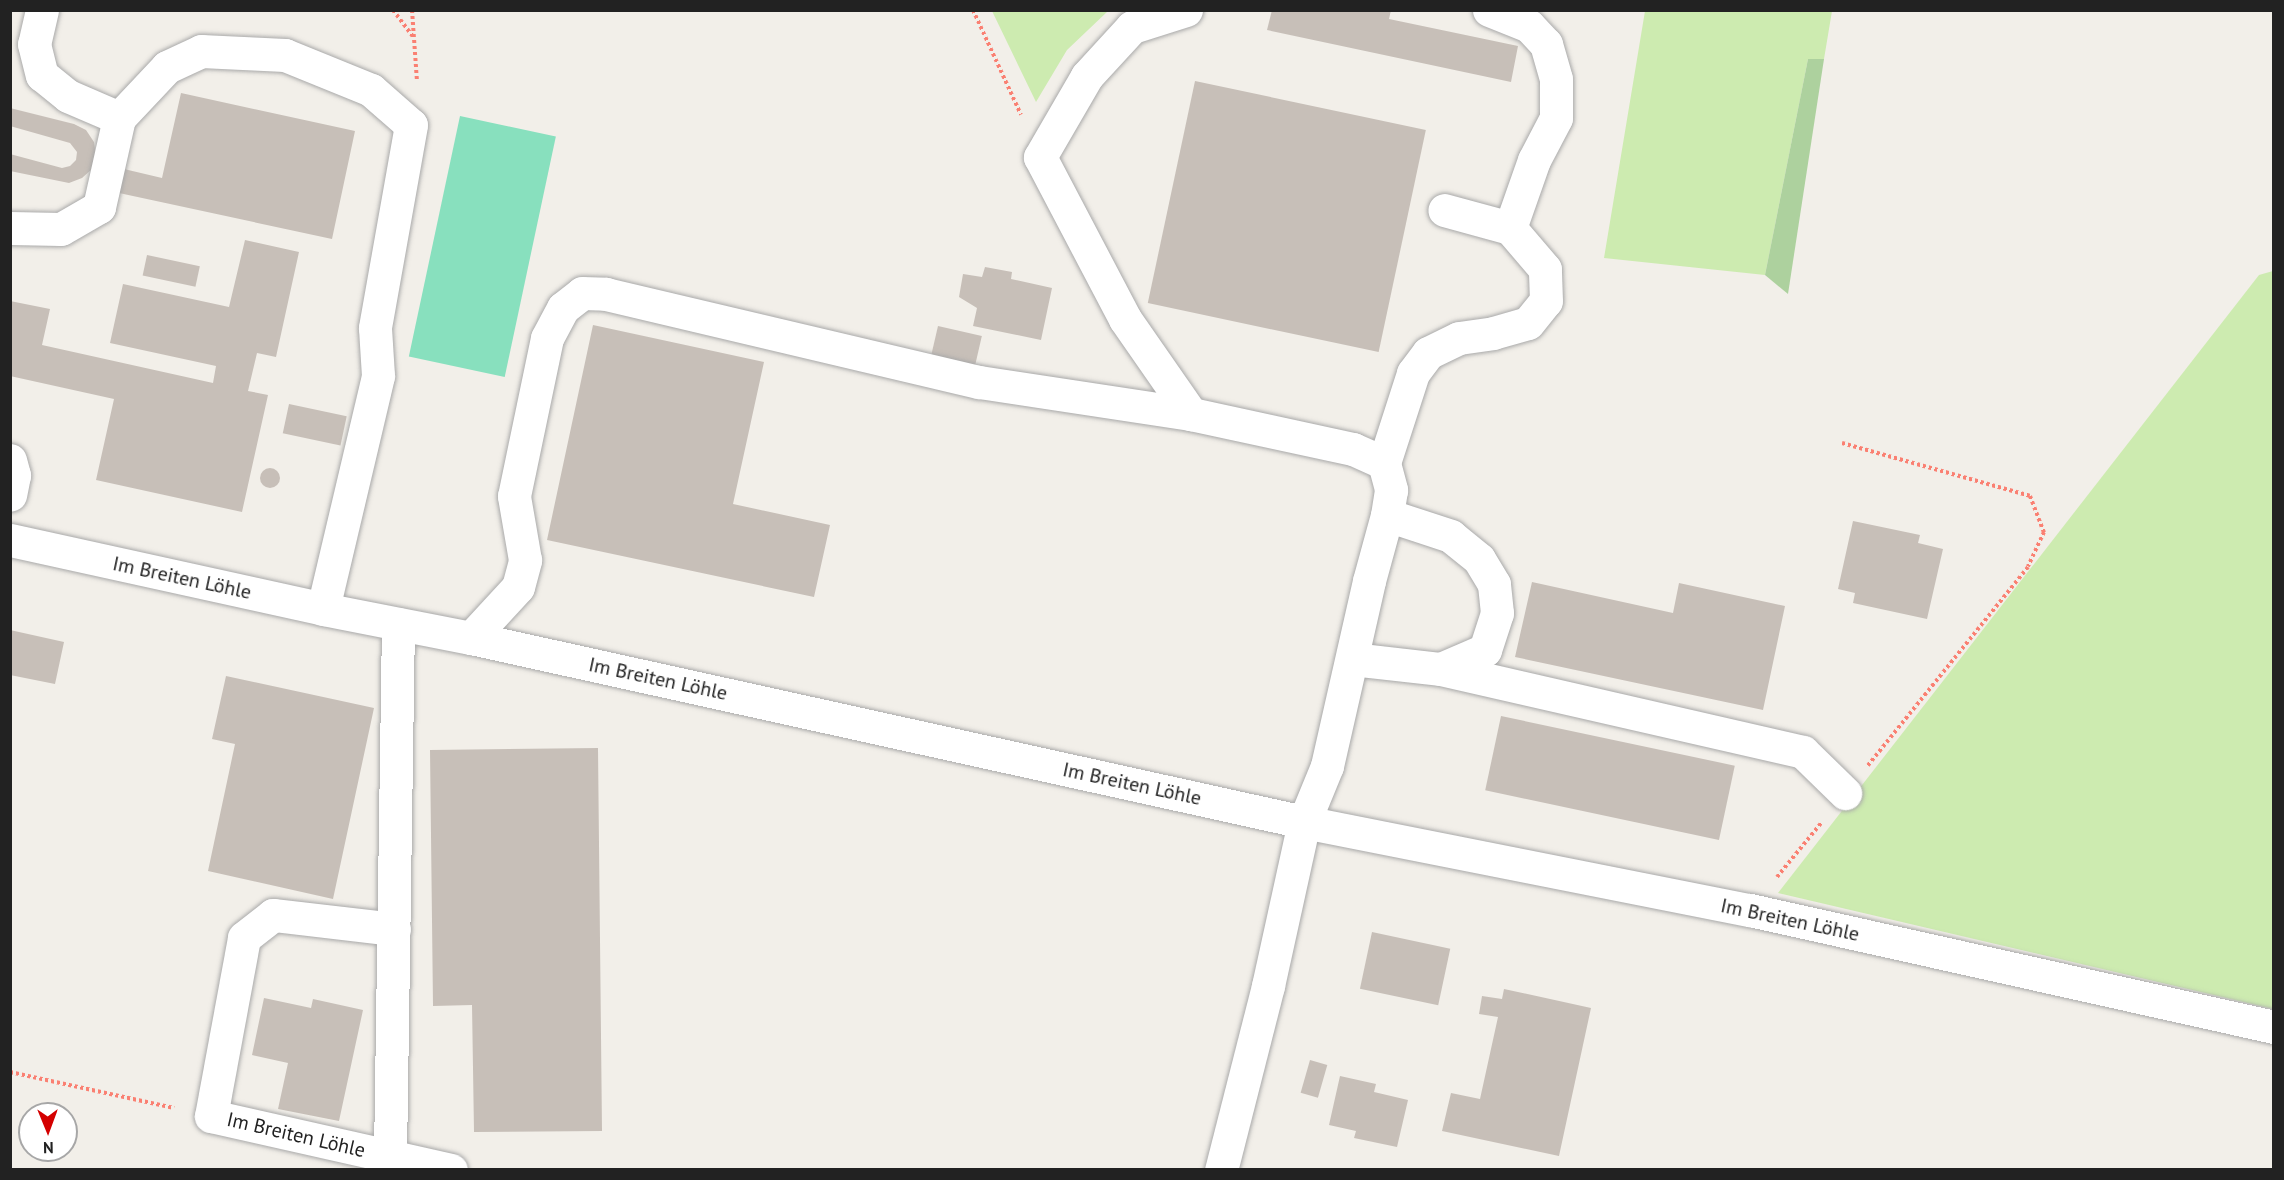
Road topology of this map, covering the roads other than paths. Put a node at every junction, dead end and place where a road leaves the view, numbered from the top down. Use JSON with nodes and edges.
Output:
{"nodes":[{"id":1,"x":42,"y":10,"type":"edge"},
{"id":2,"x":1186,"y":10,"type":"edge"},
{"id":3,"x":1489,"y":10,"type":"edge"},
{"id":4,"x":119,"y":118,"type":"junction"},
{"id":5,"x":1444,"y":210,"type":"dead end"},
{"id":6,"x":10,"y":228,"type":"edge"},
{"id":7,"x":1510,"y":228,"type":"junction"},
{"id":8,"x":1191,"y":414,"type":"junction"},
{"id":9,"x":10,"y":460,"type":"edge"},
{"id":10,"x":1384,"y":463,"type":"junction"},
{"id":11,"x":10,"y":495,"type":"edge"},
{"id":12,"x":1387,"y":515,"type":"junction"},
{"id":13,"x":10,"y":540,"type":"edge"},
{"id":14,"x":323,"y":609,"type":"junction"},
{"id":15,"x":398,"y":624,"type":"junction"},
{"id":16,"x":471,"y":638,"type":"junction"},
{"id":17,"x":1352,"y":659,"type":"junction"},
{"id":18,"x":1441,"y":669,"type":"junction"},
{"id":19,"x":1845,"y":793,"type":"road end"},
{"id":20,"x":1304,"y":822,"type":"junction"},
{"id":21,"x":394,"y":929,"type":"junction"},
{"id":22,"x":2274,"y":1027,"type":"edge"},
{"id":23,"x":390,"y":1156,"type":"junction"},
{"id":24,"x":451,"y":1170,"type":"edge"},
{"id":25,"x":1221,"y":1170,"type":"edge"}],
"edges":[{"from":1,"to":4,"type":"street"},
{"from":2,"to":8,"type":"street"},
{"from":3,"to":7,"type":"street"},
{"from":4,"to":6,"type":"street"},
{"from":4,"to":14,"type":"street"},
{"from":5,"to":7,"type":"street"},
{"from":7,"to":10,"type":"street"},
{"from":8,"to":10,"type":"street"},
{"from":8,"to":16,"type":"street"},
{"from":9,"to":11,"type":"street"},
{"from":10,"to":12,"type":"street"},
{"from":12,"to":17,"type":"street"},
{"from":12,"to":18,"type":"street"},
{"from":13,"to":14,"type":"street","name":"Im Breiten Löhle"},
{"from":14,"to":15,"type":"street","name":"Im Breiten Löhle"},
{"from":15,"to":16,"type":"street","name":"Im Breiten Löhle"},
{"from":15,"to":21,"type":"street"},
{"from":16,"to":20,"type":"street","name":"Im Breiten Löhle"},
{"from":17,"to":18,"type":"street"},
{"from":17,"to":20,"type":"street"},
{"from":18,"to":19,"type":"street"},
{"from":20,"to":22,"type":"street","name":"Im Breiten Löhle"},
{"from":20,"to":25,"type":"street"},
{"from":21,"to":23,"type":"street"},
{"from":21,"to":23,"type":"street","name":"Im Breiten Löhle"},
{"from":23,"to":24,"type":"street","name":"Im Breiten Löhle"}]}
